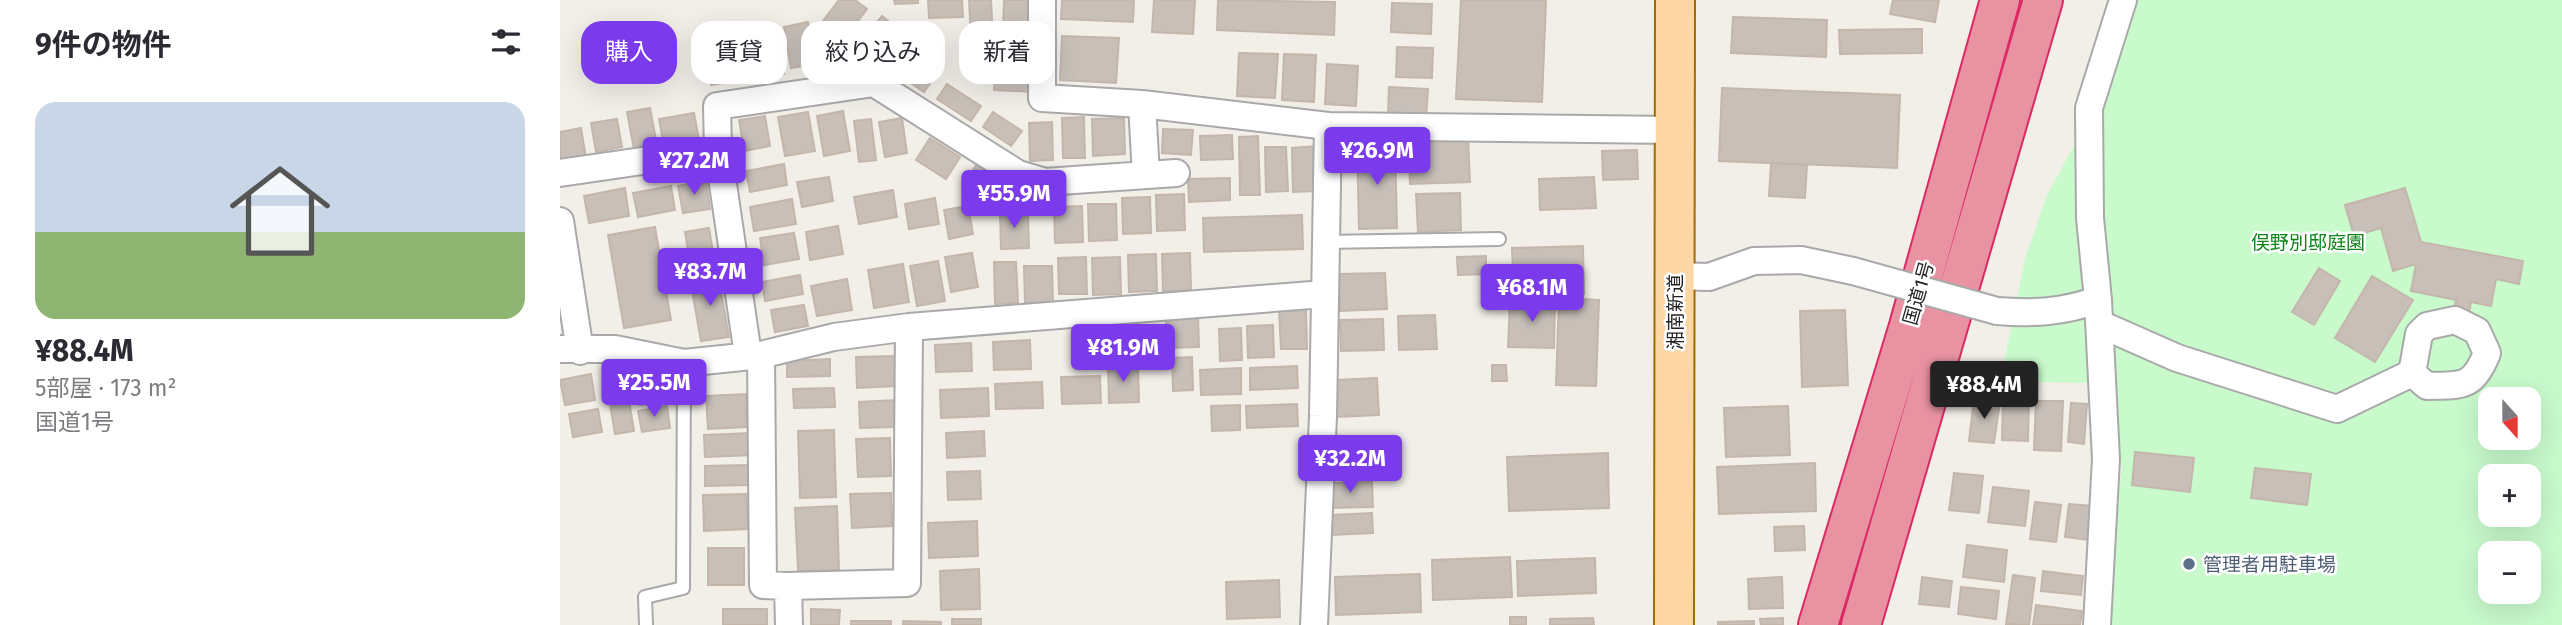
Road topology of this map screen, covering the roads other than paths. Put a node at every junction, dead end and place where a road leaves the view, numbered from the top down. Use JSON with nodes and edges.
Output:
{"nodes":[{"id":1,"x":1042,"y":0,"type":"edge"},
{"id":2,"x":1675,"y":0,"type":"edge"},
{"id":3,"x":2000,"y":0,"type":"edge"},
{"id":4,"x":2043,"y":0,"type":"edge"},
{"id":5,"x":2123,"y":0,"type":"edge"},
{"id":6,"x":1142,"y":104,"type":"junction"},
{"id":7,"x":1328,"y":126,"type":"junction"},
{"id":8,"x":1673,"y":130,"type":"junction"},
{"id":9,"x":718,"y":150,"type":"junction"},
{"id":10,"x":560,"y":173,"type":"edge"},
{"id":11,"x":1176,"y":173,"type":"dead end"},
{"id":12,"x":1146,"y":175,"type":"junction"},
{"id":13,"x":560,"y":221,"type":"edge"},
{"id":14,"x":1499,"y":239,"type":"dead end"},
{"id":15,"x":1325,"y":242,"type":"junction"},
{"id":16,"x":1675,"y":276,"type":"junction"},
{"id":17,"x":1324,"y":294,"type":"junction"},
{"id":18,"x":2099,"y":312,"type":"junction"},
{"id":19,"x":909,"y":327,"type":"junction"},
{"id":20,"x":570,"y":350,"type":"edge"},
{"id":21,"x":755,"y":355,"type":"junction"},
{"id":22,"x":684,"y":363,"type":"junction"},
{"id":23,"x":2412,"y":373,"type":"dead end"},
{"id":24,"x":788,"y":586,"type":"junction"},
{"id":25,"x":646,"y":625,"type":"edge"},
{"id":26,"x":789,"y":625,"type":"edge"},
{"id":27,"x":1314,"y":625,"type":"edge"},
{"id":28,"x":1674,"y":625,"type":"edge"},
{"id":29,"x":1818,"y":625,"type":"edge"},
{"id":30,"x":1861,"y":625,"type":"edge"},
{"id":31,"x":2097,"y":625,"type":"edge"}],
"edges":[{"from":1,"to":6,"type":"street"},
{"from":2,"to":8,"type":"main road","name":"湘南新道"},
{"from":3,"to":29,"type":"highway","name":"国道1号"},
{"from":4,"to":30,"type":"highway","name":"国道1号"},
{"from":5,"to":18,"type":"street"},
{"from":6,"to":7,"type":"street"},
{"from":6,"to":12,"type":"street"},
{"from":7,"to":8,"type":"street"},
{"from":7,"to":15,"type":"street"},
{"from":8,"to":16,"type":"main road","name":"湘南新道"},
{"from":9,"to":10,"type":"street"},
{"from":9,"to":12,"type":"street"},
{"from":9,"to":21,"type":"street"},
{"from":11,"to":12,"type":"street"},
{"from":13,"to":20,"type":"street"},
{"from":14,"to":15,"type":"lane"},
{"from":15,"to":17,"type":"street"},
{"from":16,"to":18,"type":"street","bridge":true},
{"from":16,"to":28,"type":"main road","name":"湘南新道"},
{"from":17,"to":19,"type":"street"},
{"from":17,"to":27,"type":"street"},
{"from":18,"to":23,"type":"street"},
{"from":18,"to":31,"type":"street"},
{"from":19,"to":21,"type":"street"},
{"from":19,"to":24,"type":"street"},
{"from":20,"to":22,"type":"street"},
{"from":21,"to":22,"type":"street"},
{"from":21,"to":24,"type":"street"},
{"from":22,"to":25,"type":"lane"},
{"from":24,"to":26,"type":"street"}]}
